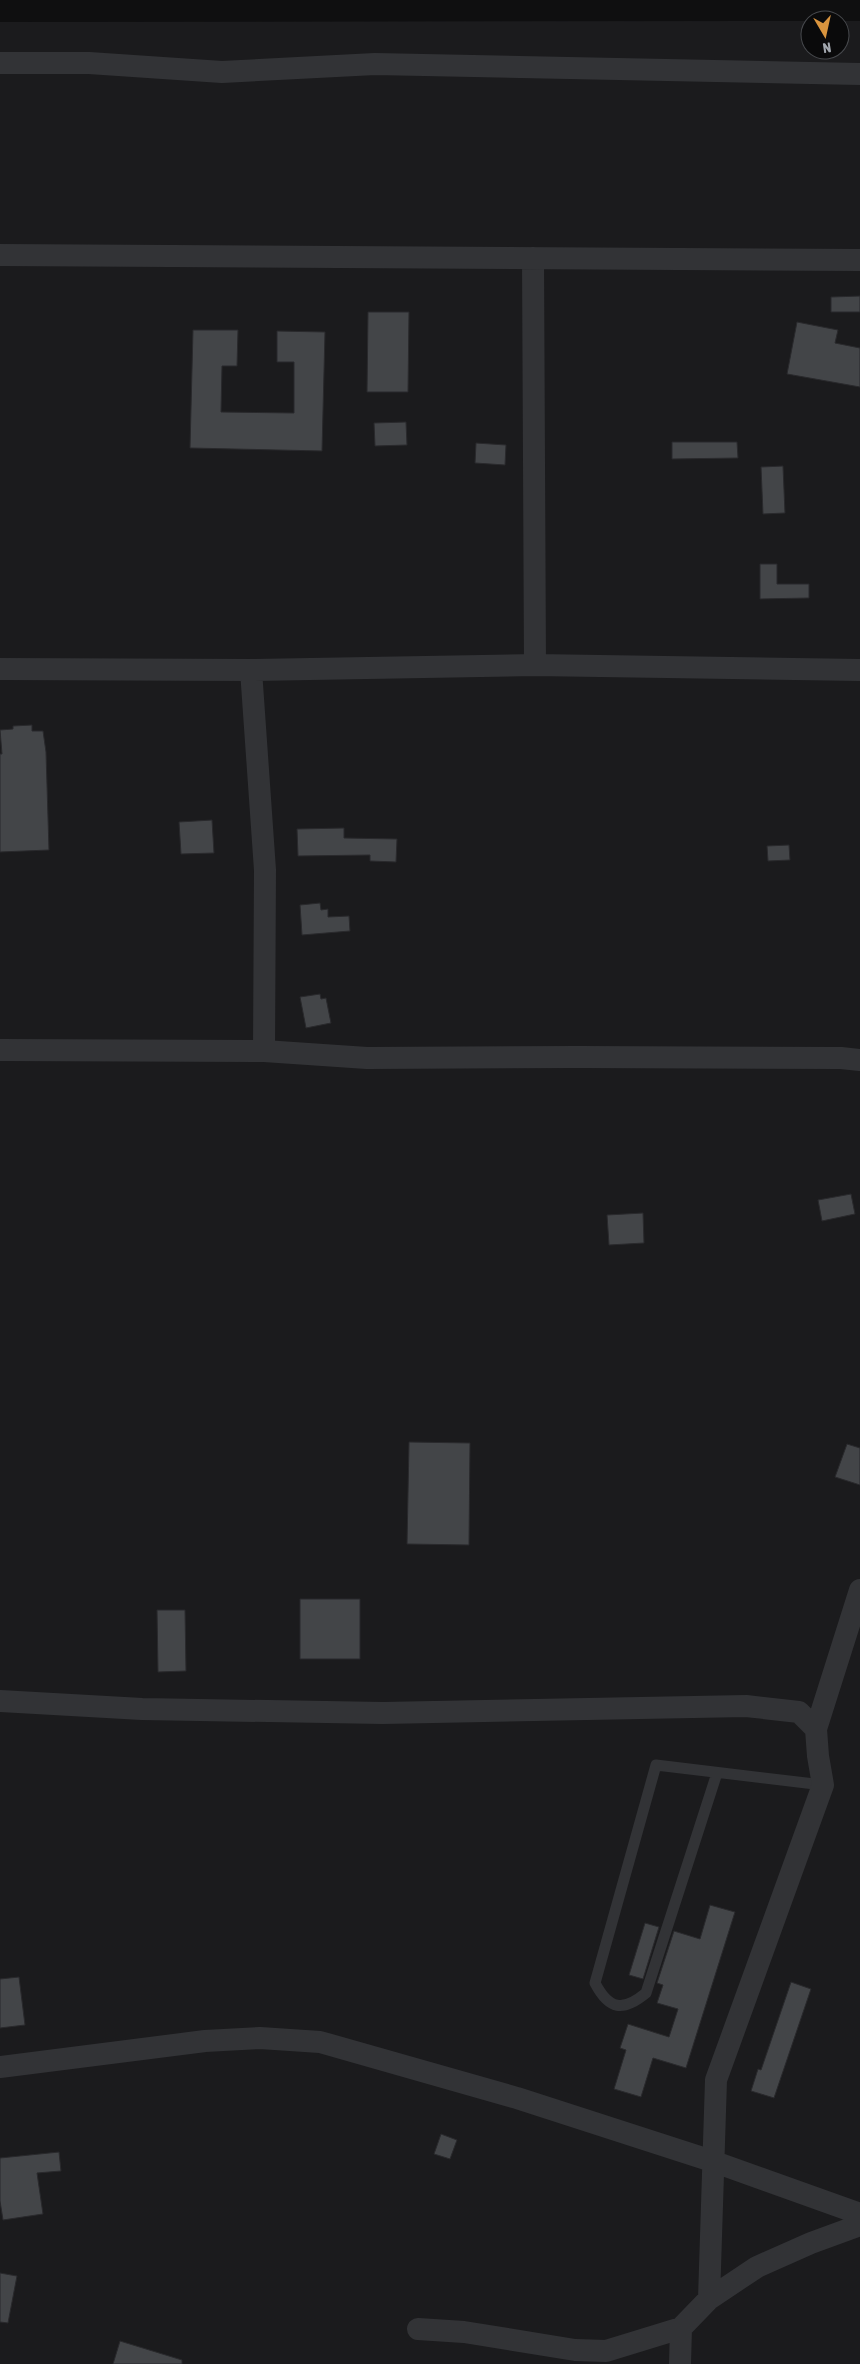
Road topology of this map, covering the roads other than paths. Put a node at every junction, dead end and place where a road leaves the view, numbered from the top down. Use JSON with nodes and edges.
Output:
{"nodes":[{"id":1,"x":0,"y":63,"type":"edge"},
{"id":2,"x":860,"y":74,"type":"edge"},
{"id":3,"x":0,"y":255,"type":"edge"},
{"id":4,"x":533,"y":258,"type":"junction"},
{"id":5,"x":860,"y":260,"type":"edge"},
{"id":6,"x":535,"y":665,"type":"junction"},
{"id":7,"x":0,"y":669,"type":"edge"},
{"id":8,"x":251,"y":670,"type":"junction"},
{"id":9,"x":860,"y":670,"type":"edge"},
{"id":10,"x":0,"y":1050,"type":"edge"},
{"id":11,"x":264,"y":1051,"type":"junction"},
{"id":12,"x":860,"y":1060,"type":"edge"},
{"id":13,"x":860,"y":1590,"type":"edge"},
{"id":14,"x":0,"y":1701,"type":"edge"},
{"id":15,"x":816,"y":1729,"type":"junction"},
{"id":16,"x":718,"y":1773,"type":"junction"},
{"id":17,"x":823,"y":1785,"type":"junction"},
{"id":18,"x":0,"y":2067,"type":"edge"},
{"id":19,"x":712,"y":2161,"type":"junction"},
{"id":20,"x":860,"y":2214,"type":"edge"},
{"id":21,"x":860,"y":2225,"type":"edge"},
{"id":22,"x":709,"y":2299,"type":"junction"},
{"id":23,"x":681,"y":2328,"type":"junction"},
{"id":24,"x":418,"y":2329,"type":"dead end"},
{"id":25,"x":680,"y":2364,"type":"edge"}],
"edges":[{"from":1,"to":2,"type":"street"},
{"from":3,"to":4,"type":"street"},
{"from":4,"to":5,"type":"street"},
{"from":4,"to":6,"type":"street"},
{"from":6,"to":8,"type":"street"},
{"from":6,"to":9,"type":"street"},
{"from":7,"to":8,"type":"street"},
{"from":8,"to":11,"type":"street"},
{"from":10,"to":11,"type":"street"},
{"from":11,"to":12,"type":"street"},
{"from":13,"to":15,"type":"street"},
{"from":14,"to":15,"type":"street"},
{"from":15,"to":17,"type":"street"},
{"from":16,"to":16,"type":"lane"},
{"from":16,"to":17,"type":"lane"},
{"from":17,"to":19,"type":"street"},
{"from":18,"to":19,"type":"street"},
{"from":19,"to":20,"type":"street"},
{"from":19,"to":22,"type":"street"},
{"from":21,"to":22,"type":"street"},
{"from":22,"to":23,"type":"street"},
{"from":23,"to":24,"type":"street"},
{"from":23,"to":25,"type":"street"}]}
